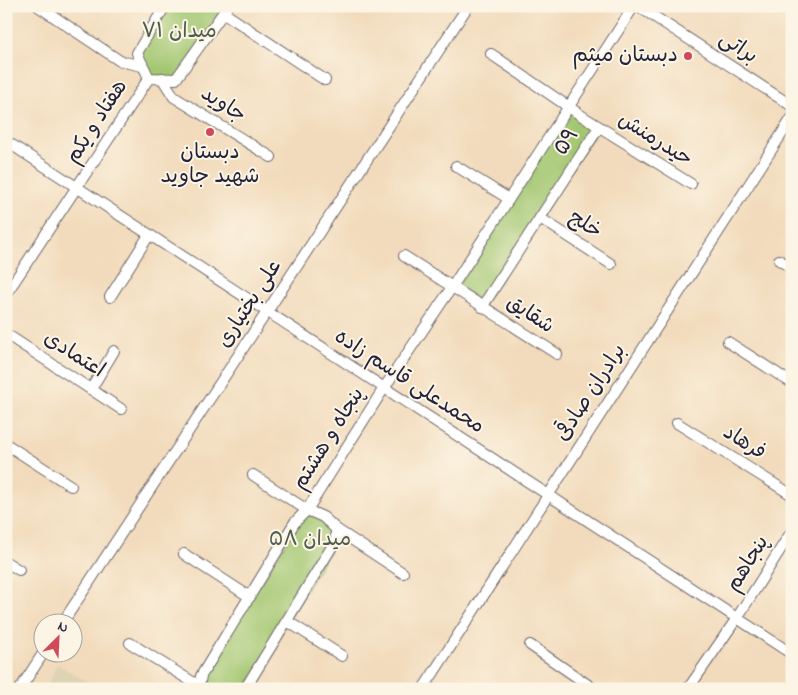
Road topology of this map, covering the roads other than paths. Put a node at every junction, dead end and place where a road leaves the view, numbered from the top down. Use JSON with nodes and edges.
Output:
{"nodes":[{"id":1,"x":38,"y":6,"type":"edge"},
{"id":2,"x":165,"y":6,"type":"edge"},
{"id":3,"x":468,"y":6,"type":"edge"},
{"id":4,"x":634,"y":6,"type":"edge"},
{"id":5,"x":638,"y":6,"type":"edge"},
{"id":6,"x":226,"y":9,"type":"edge"},
{"id":7,"x":492,"y":54,"type":"dead end"},
{"id":8,"x":142,"y":66,"type":"junction"},
{"id":9,"x":149,"y":78,"type":"junction"},
{"id":10,"x":162,"y":78,"type":"junction"},
{"id":11,"x":324,"y":80,"type":"dead end"},
{"id":12,"x":792,"y":106,"type":"edge"},
{"id":13,"x":568,"y":107,"type":"junction"},
{"id":14,"x":792,"y":118,"type":"edge"},
{"id":15,"x":599,"y":126,"type":"junction"},
{"id":16,"x":6,"y":142,"type":"edge"},
{"id":17,"x":271,"y":157,"type":"dead end"},
{"id":18,"x":456,"y":166,"type":"dead end"},
{"id":19,"x":691,"y":184,"type":"dead end"},
{"id":20,"x":77,"y":188,"type":"junction"},
{"id":21,"x":509,"y":199,"type":"junction"},
{"id":22,"x":540,"y":218,"type":"junction"},
{"id":23,"x":149,"y":235,"type":"junction"},
{"id":24,"x":404,"y":256,"type":"dead end"},
{"id":25,"x":779,"y":260,"type":"dead end"},
{"id":26,"x":611,"y":264,"type":"dead end"},
{"id":27,"x":792,"y":268,"type":"edge"},
{"id":28,"x":452,"y":287,"type":"junction"},
{"id":29,"x":6,"y":294,"type":"edge"},
{"id":30,"x":110,"y":297,"type":"dead end"},
{"id":31,"x":482,"y":306,"type":"junction"},
{"id":32,"x":267,"y":312,"type":"junction"},
{"id":33,"x":6,"y":334,"type":"edge"},
{"id":34,"x":728,"y":342,"type":"dead end"},
{"id":35,"x":114,"y":351,"type":"dead end"},
{"id":36,"x":557,"y":354,"type":"dead end"},
{"id":37,"x":792,"y":383,"type":"edge"},
{"id":38,"x":384,"y":388,"type":"junction"},
{"id":39,"x":90,"y":389,"type":"junction"},
{"id":40,"x":120,"y":409,"type":"dead end"},
{"id":41,"x":676,"y":423,"type":"dead end"},
{"id":42,"x":6,"y":444,"type":"edge"},
{"id":43,"x":253,"y":475,"type":"dead end"},
{"id":44,"x":71,"y":486,"type":"dead end"},
{"id":45,"x":548,"y":495,"type":"junction"},
{"id":46,"x":792,"y":495,"type":"edge"},
{"id":47,"x":306,"y":510,"type":"junction"},
{"id":48,"x":336,"y":529,"type":"junction"},
{"id":49,"x":792,"y":531,"type":"edge"},
{"id":50,"x":184,"y":554,"type":"dead end"},
{"id":51,"x":6,"y":562,"type":"edge"},
{"id":52,"x":19,"y":570,"type":"dead end"},
{"id":53,"x":403,"y":573,"type":"dead end"},
{"id":54,"x":250,"y":596,"type":"junction"},
{"id":55,"x":70,"y":612,"type":"edge"},
{"id":56,"x":737,"y":618,"type":"junction"},
{"id":57,"x":287,"y":621,"type":"junction"},
{"id":58,"x":130,"y":643,"type":"dead end"},
{"id":59,"x":530,"y":645,"type":"dead end"},
{"id":60,"x":792,"y":654,"type":"edge"},
{"id":61,"x":342,"y":656,"type":"dead end"},
{"id":62,"x":38,"y":662,"type":"edge"},
{"id":63,"x":200,"y":688,"type":"edge"},
{"id":64,"x":20,"y":689,"type":"edge"},
{"id":65,"x":245,"y":689,"type":"edge"},
{"id":66,"x":423,"y":689,"type":"edge"},
{"id":67,"x":594,"y":689,"type":"edge"},
{"id":68,"x":688,"y":689,"type":"edge"}],
"edges":[{"from":1,"to":8,"type":"street"},
{"from":2,"to":8,"type":"street"},
{"from":3,"to":32,"type":"street","name":"علی بختیاری"},
{"from":4,"to":13,"type":"street"},
{"from":5,"to":12,"type":"street","name":"براتی"},
{"from":6,"to":10,"type":"street"},
{"from":6,"to":11,"type":"street"},
{"from":7,"to":13,"type":"street"},
{"from":8,"to":9,"type":"street"},
{"from":9,"to":10,"type":"street"},
{"from":9,"to":20,"type":"street","name":"هفتاد و یکم"},
{"from":10,"to":17,"type":"street","name":"جاوید"},
{"from":13,"to":15,"type":"street","name":"۵۹"},
{"from":13,"to":21,"type":"street","name":"۵۹"},
{"from":14,"to":45,"type":"street","name":"برادران صادقی"},
{"from":15,"to":19,"type":"street","name":"حیدرمنش"},
{"from":15,"to":22,"type":"street","name":"۵۹"},
{"from":16,"to":20,"type":"street","name":"محمدعلی قاسم زاده"},
{"from":18,"to":21,"type":"street"},
{"from":20,"to":23,"type":"street","name":"محمدعلی قاسم زاده"},
{"from":20,"to":29,"type":"street","name":"هفتاد و یکم"},
{"from":21,"to":28,"type":"street","name":"۵۹"},
{"from":22,"to":26,"type":"street","name":"خلج"},
{"from":22,"to":31,"type":"street","name":"۵۹"},
{"from":23,"to":30,"type":"street"},
{"from":23,"to":32,"type":"street","name":"محمدعلی قاسم زاده"},
{"from":24,"to":28,"type":"street"},
{"from":25,"to":27,"type":"street"},
{"from":28,"to":31,"type":"street"},
{"from":28,"to":38,"type":"street","name":"پنجاه و هشتم"},
{"from":31,"to":36,"type":"street","name":"شقایق"},
{"from":32,"to":38,"type":"street","name":"محمدعلی قاسم زاده"},
{"from":32,"to":55,"type":"street","name":"علی بختیاری"},
{"from":33,"to":39,"type":"street","name":"اعتمادی"},
{"from":34,"to":37,"type":"street"},
{"from":35,"to":39,"type":"street"},
{"from":38,"to":45,"type":"street","name":"محمدعلی قاسم زاده"},
{"from":38,"to":47,"type":"street","name":"پنجاه و هشتم"},
{"from":39,"to":40,"type":"street","name":"اعتمادی"},
{"from":41,"to":46,"type":"street","name":"فرهاد"},
{"from":42,"to":44,"type":"street"},
{"from":43,"to":47,"type":"street"},
{"from":45,"to":56,"type":"street","name":"محمدعلی قاسم زاده"},
{"from":45,"to":66,"type":"street","name":"برادران صادقی"},
{"from":47,"to":48,"type":"street"},
{"from":47,"to":54,"type":"street"},
{"from":48,"to":53,"type":"street"},
{"from":48,"to":57,"type":"street"},
{"from":49,"to":56,"type":"street","name":"پنجاهم"},
{"from":50,"to":54,"type":"street"},
{"from":51,"to":52,"type":"street"},
{"from":54,"to":63,"type":"street"},
{"from":56,"to":60,"type":"street","name":"محمدعلی قاسم زاده"},
{"from":56,"to":68,"type":"street","name":"پنجاهم"},
{"from":57,"to":61,"type":"street"},
{"from":57,"to":65,"type":"street"},
{"from":58,"to":63,"type":"street"},
{"from":59,"to":67,"type":"street"},
{"from":62,"to":64,"type":"street"}]}
